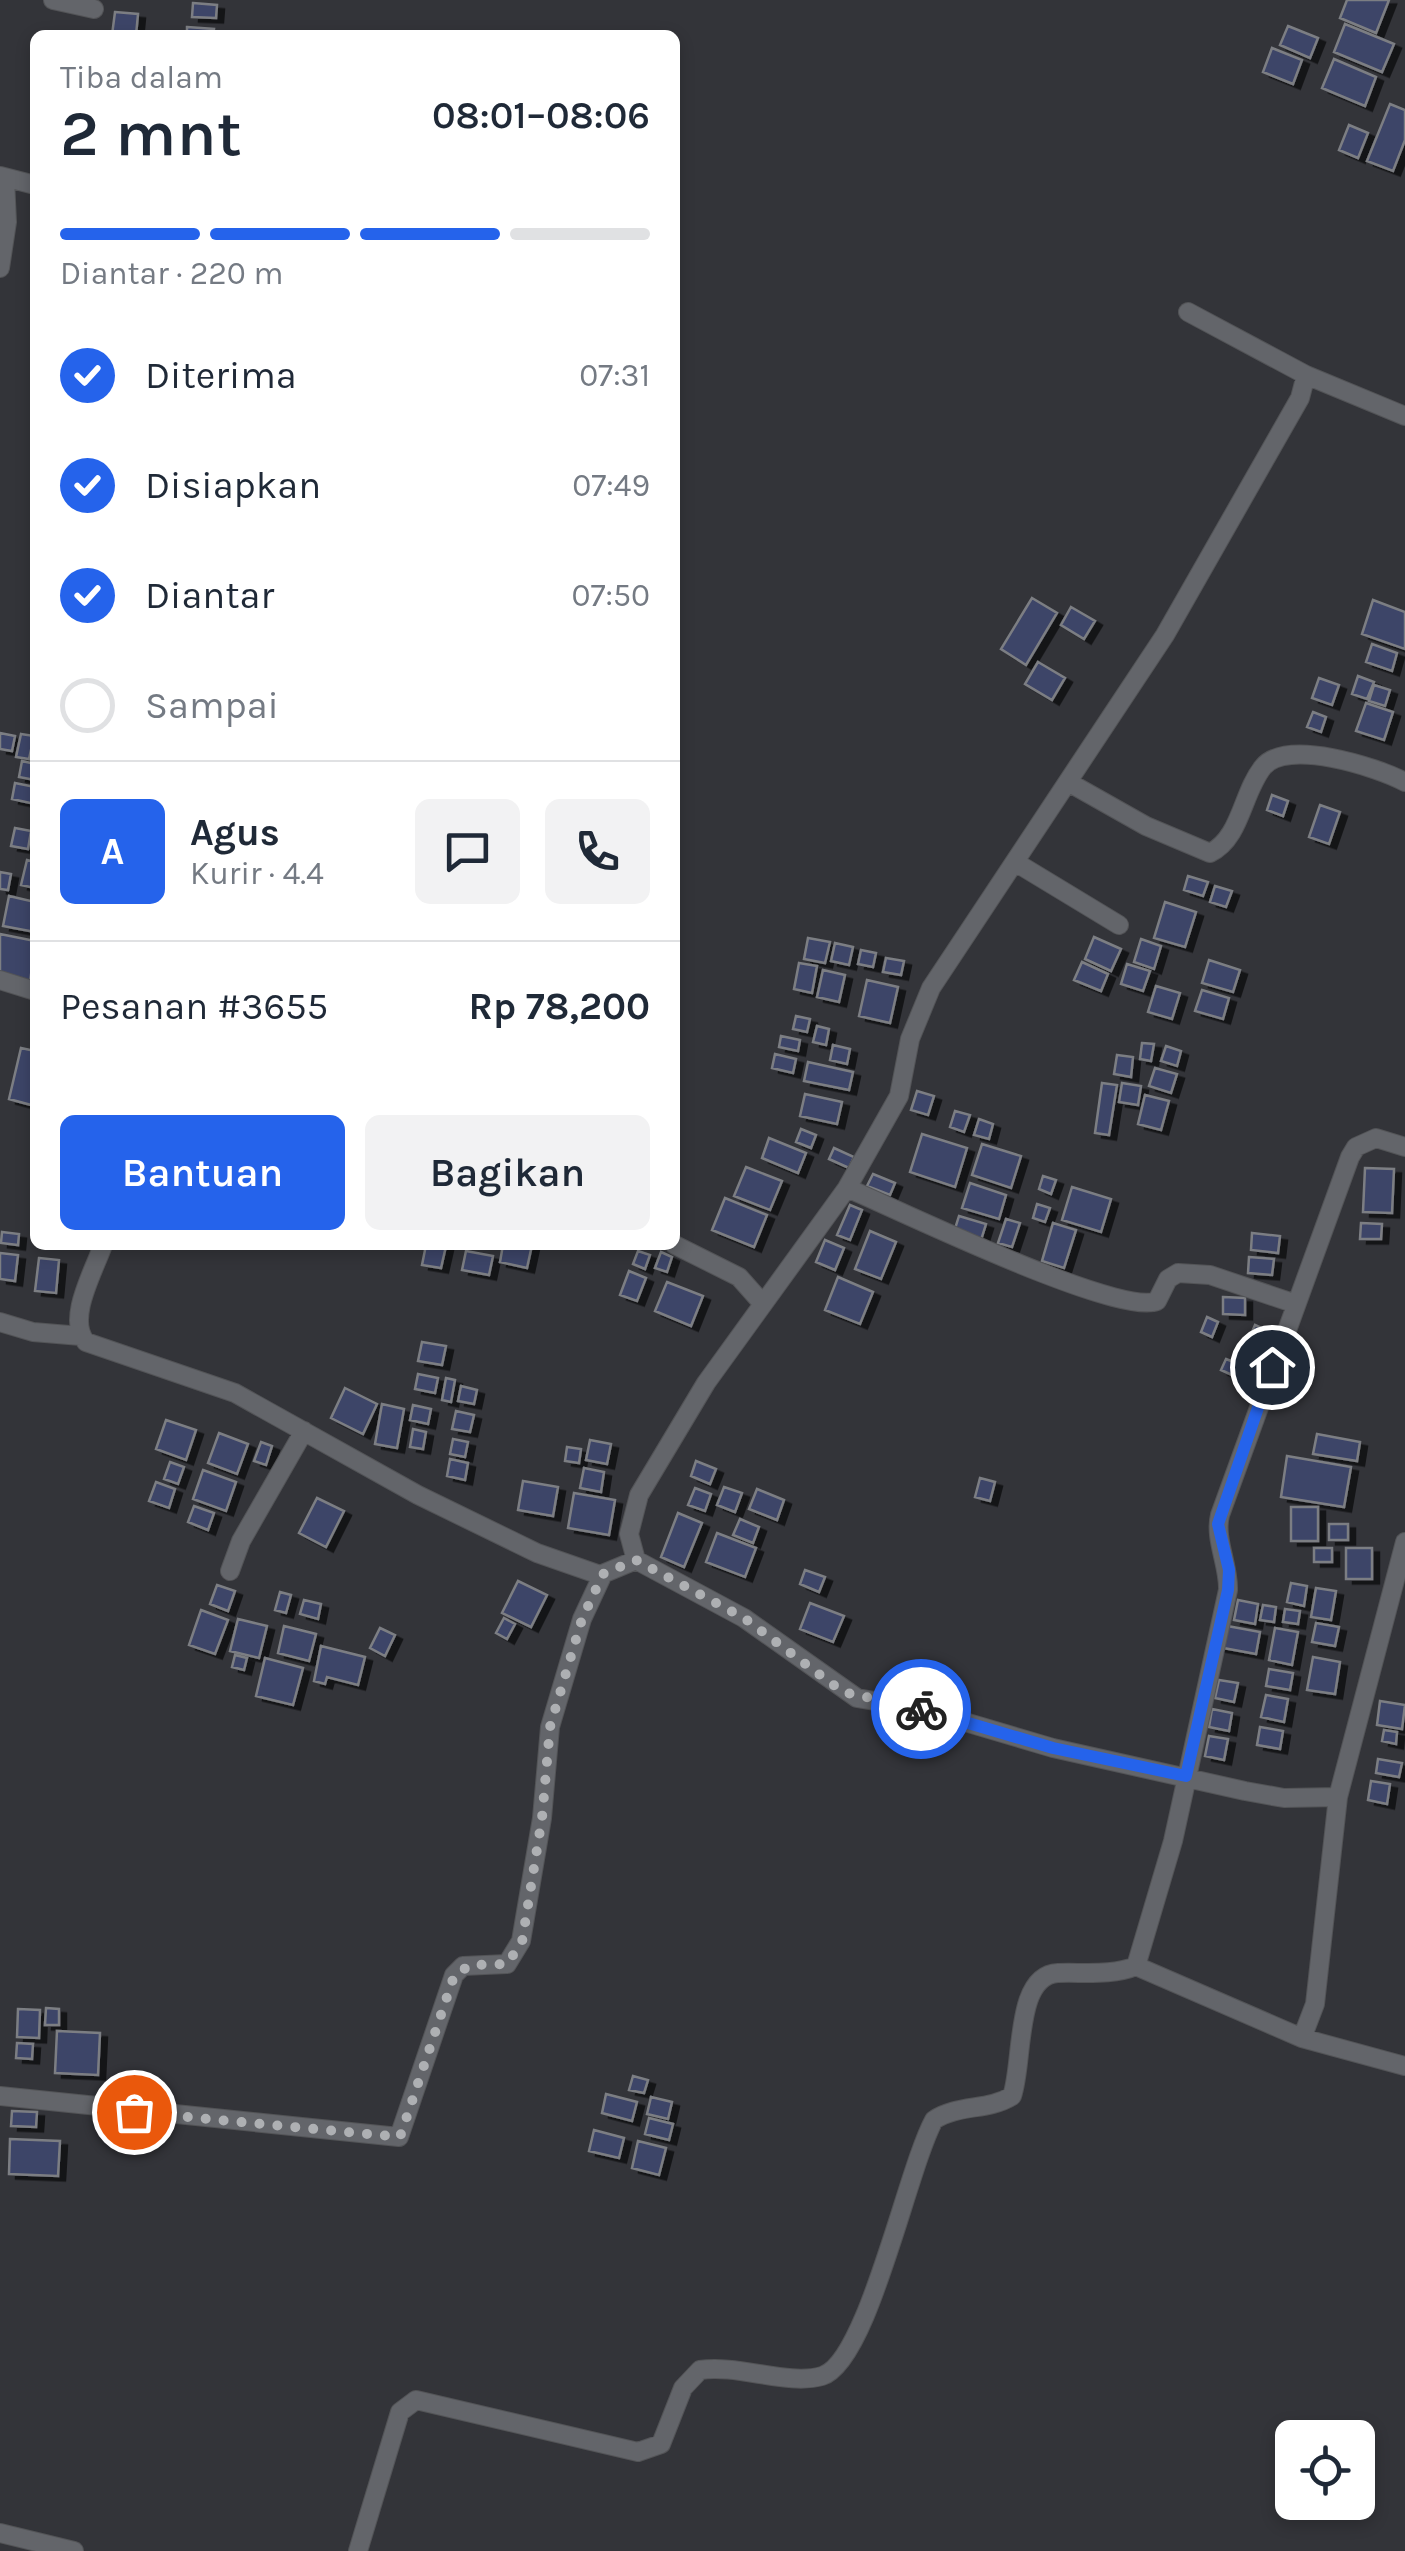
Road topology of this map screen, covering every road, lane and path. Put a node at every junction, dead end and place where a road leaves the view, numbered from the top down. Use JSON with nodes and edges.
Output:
{"nodes":[{"id":1,"x":52,"y":0,"type":"edge"},
{"id":2,"x":94,"y":9,"type":"dead end"},
{"id":3,"x":2,"y":178,"type":"edge"},
{"id":4,"x":30,"y":184,"type":"edge"},
{"id":5,"x":0,"y":268,"type":"edge"},
{"id":6,"x":1188,"y":312,"type":"dead end"},
{"id":7,"x":1306,"y":376,"type":"junction"},
{"id":8,"x":1405,"y":416,"type":"edge"},
{"id":9,"x":1068,"y":782,"type":"junction"},
{"id":10,"x":1405,"y":782,"type":"edge"},
{"id":11,"x":1014,"y":862,"type":"junction"},
{"id":12,"x":1119,"y":925,"type":"dead end"},
{"id":13,"x":0,"y":980,"type":"edge"},
{"id":14,"x":30,"y":989,"type":"edge"},
{"id":15,"x":1405,"y":1146,"type":"edge"},
{"id":16,"x":847,"y":1188,"type":"junction"},
{"id":17,"x":680,"y":1248,"type":"edge"},
{"id":18,"x":100,"y":1250,"type":"edge"},
{"id":19,"x":763,"y":1304,"type":"junction"},
{"id":20,"x":1296,"y":1304,"type":"junction"},
{"id":21,"x":0,"y":1322,"type":"edge"},
{"id":22,"x":81,"y":1336,"type":"junction"},
{"id":23,"x":304,"y":1430,"type":"junction"},
{"id":24,"x":1405,"y":1542,"type":"edge"},
{"id":25,"x":636,"y":1560,"type":"junction"},
{"id":26,"x":230,"y":1570,"type":"dead end"},
{"id":27,"x":603,"y":1574,"type":"junction"},
{"id":28,"x":1186,"y":1776,"type":"junction"},
{"id":29,"x":1338,"y":1798,"type":"junction"},
{"id":30,"x":1136,"y":1966,"type":"junction"},
{"id":31,"x":1302,"y":2038,"type":"junction"},
{"id":32,"x":1405,"y":2066,"type":"edge"},
{"id":33,"x":0,"y":2096,"type":"edge"},
{"id":34,"x":0,"y":2533,"type":"edge"},
{"id":35,"x":74,"y":2551,"type":"edge"},
{"id":36,"x":358,"y":2551,"type":"edge"}],
"edges":[{"from":1,"to":2,"type":"street"},
{"from":3,"to":4,"type":"street"},
{"from":3,"to":5,"type":"street"},
{"from":6,"to":7,"type":"street"},
{"from":7,"to":8,"type":"street"},
{"from":7,"to":9,"type":"street"},
{"from":9,"to":10,"type":"street"},
{"from":9,"to":11,"type":"street"},
{"from":11,"to":12,"type":"street"},
{"from":11,"to":16,"type":"street"},
{"from":13,"to":14,"type":"street"},
{"from":15,"to":20,"type":"street"},
{"from":16,"to":19,"type":"street"},
{"from":16,"to":20,"type":"street"},
{"from":17,"to":19,"type":"street"},
{"from":18,"to":22,"type":"street"},
{"from":19,"to":25,"type":"street"},
{"from":20,"to":28,"type":"street"},
{"from":21,"to":22,"type":"street"},
{"from":22,"to":23,"type":"street"},
{"from":23,"to":26,"type":"street"},
{"from":23,"to":27,"type":"street"},
{"from":24,"to":29,"type":"street"},
{"from":25,"to":27,"type":"street"},
{"from":25,"to":28,"type":"street"},
{"from":27,"to":33,"type":"street"},
{"from":28,"to":29,"type":"street"},
{"from":28,"to":30,"type":"street"},
{"from":29,"to":31,"type":"street"},
{"from":30,"to":31,"type":"street"},
{"from":30,"to":36,"type":"street"},
{"from":31,"to":32,"type":"street"},
{"from":34,"to":35,"type":"street"}]}
